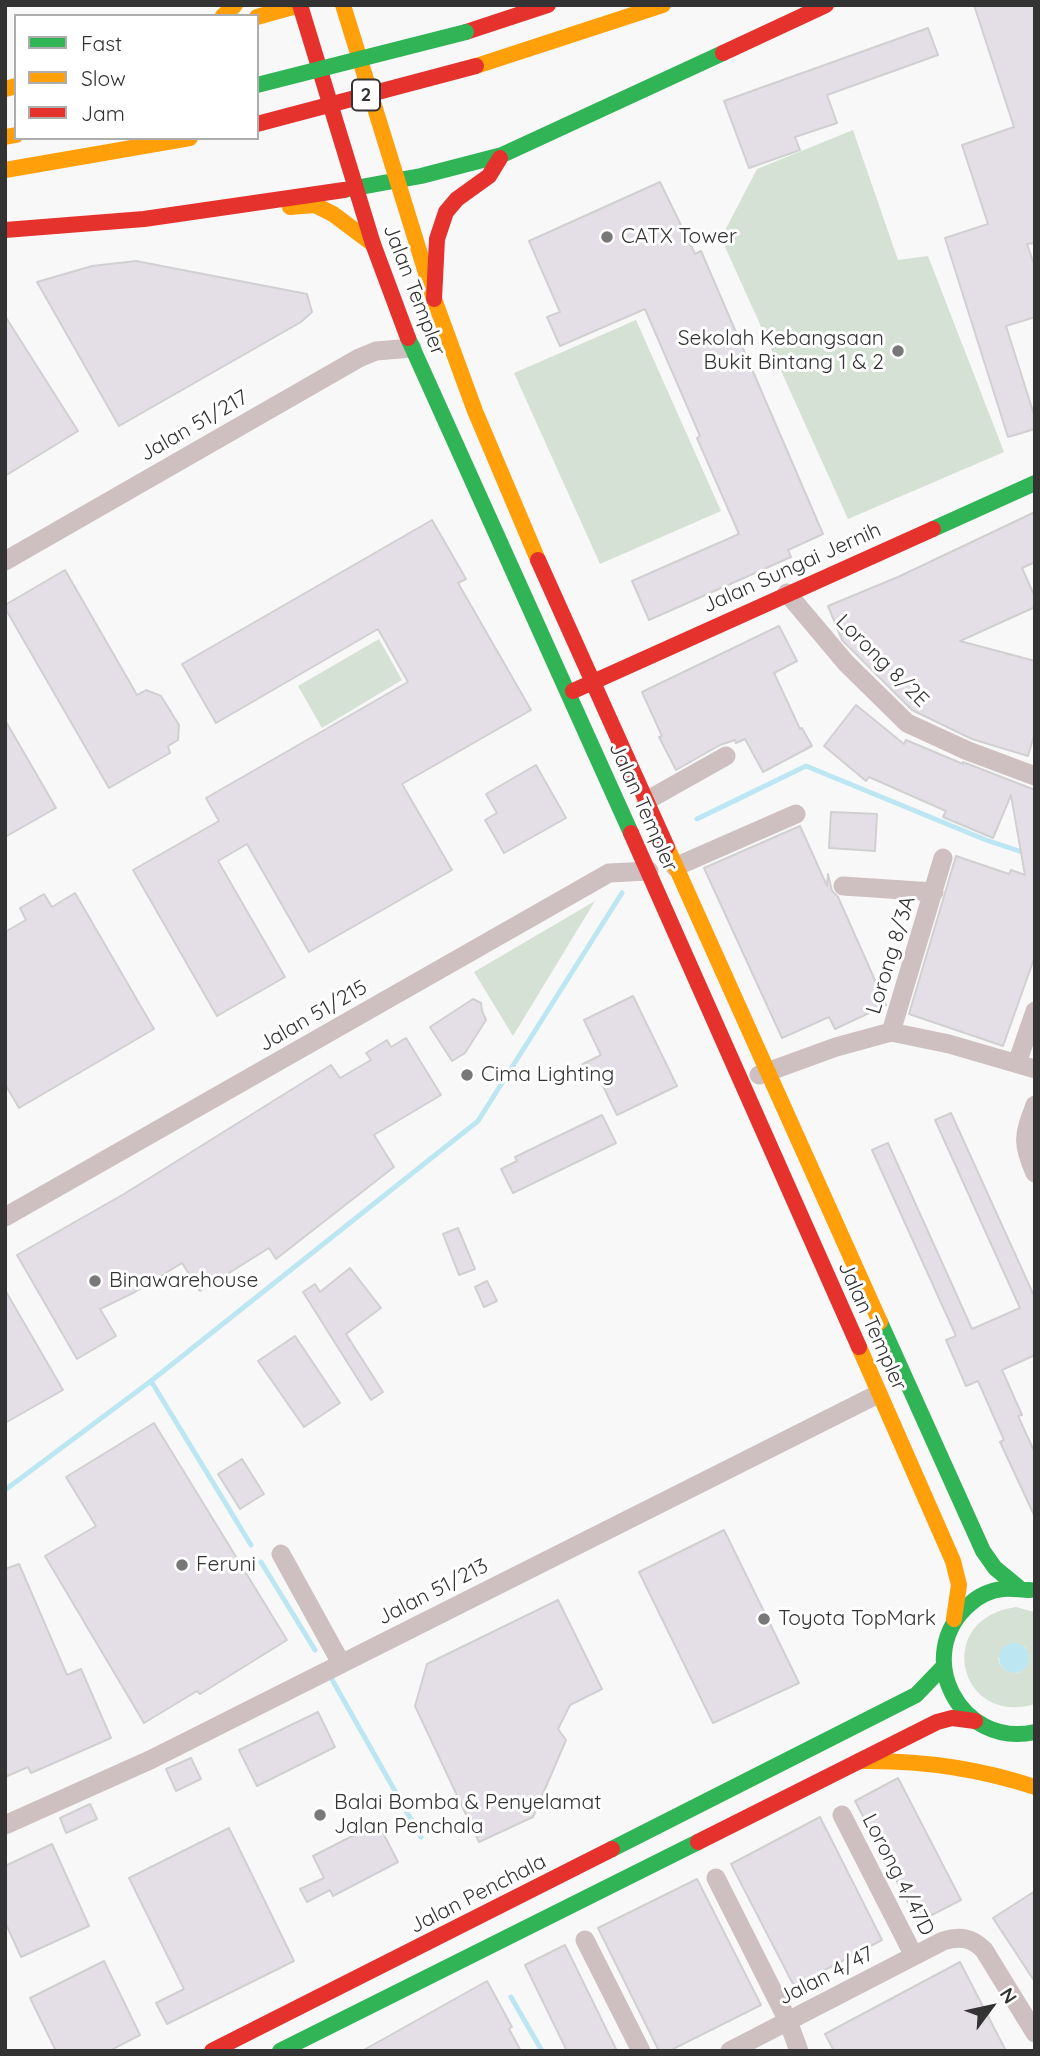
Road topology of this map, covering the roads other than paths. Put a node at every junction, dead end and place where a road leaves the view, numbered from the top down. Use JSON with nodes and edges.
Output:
{"nodes":[{"id":1,"x":300,"y":5,"type":"edge"},
{"id":2,"x":344,"y":5,"type":"edge"},
{"id":3,"x":548,"y":5,"type":"edge"},
{"id":4,"x":663,"y":5,"type":"edge"},
{"id":5,"x":826,"y":5,"type":"edge"},
{"id":6,"x":259,"y":16,"type":"edge"},
{"id":7,"x":259,"y":84,"type":"edge"},
{"id":8,"x":259,"y":123,"type":"edge"},
{"id":9,"x":178,"y":140,"type":"edge"},
{"id":10,"x":502,"y":155,"type":"junction"},
{"id":11,"x":5,"y":170,"type":"edge"},
{"id":12,"x":397,"y":180,"type":"junction"},
{"id":13,"x":355,"y":187,"type":"junction"},
{"id":14,"x":193,"y":213,"type":"junction"},
{"id":15,"x":5,"y":230,"type":"edge"},
{"id":16,"x":373,"y":244,"type":"junction"},
{"id":17,"x":434,"y":299,"type":"junction"},
{"id":18,"x":412,"y":348,"type":"junction"},
{"id":19,"x":1035,"y":483,"type":"edge"},
{"id":20,"x":5,"y":561,"type":"edge"},
{"id":21,"x":787,"y":593,"type":"junction"},
{"id":22,"x":592,"y":682,"type":"junction"},
{"id":23,"x":568,"y":693,"type":"junction"},
{"id":24,"x":726,"y":756,"type":"dead end"},
{"id":25,"x":1035,"y":776,"type":"edge"},
{"id":26,"x":646,"y":801,"type":"junction"},
{"id":27,"x":796,"y":814,"type":"dead end"},
{"id":28,"x":943,"y":858,"type":"dead end"},
{"id":29,"x":675,"y":867,"type":"junction"},
{"id":30,"x":649,"y":871,"type":"junction"},
{"id":31,"x":843,"y":886,"type":"dead end"},
{"id":32,"x":934,"y":892,"type":"junction"},
{"id":33,"x":1035,"y":1011,"type":"edge"},
{"id":34,"x":891,"y":1032,"type":"junction"},
{"id":35,"x":1026,"y":1066,"type":"edge"},
{"id":36,"x":768,"y":1072,"type":"junction"},
{"id":37,"x":742,"y":1083,"type":"junction"},
{"id":38,"x":1035,"y":1105,"type":"edge"},
{"id":39,"x":1035,"y":1173,"type":"edge"},
{"id":40,"x":5,"y":1217,"type":"edge"},
{"id":41,"x":878,"y":1394,"type":"junction"},
{"id":42,"x":281,"y":1555,"type":"dead end"},
{"id":43,"x":1018,"y":1587,"type":"junction"},
{"id":44,"x":1035,"y":1591,"type":"edge"},
{"id":45,"x":954,"y":1619,"type":"junction"},
{"id":46,"x":341,"y":1663,"type":"junction"},
{"id":47,"x":942,"y":1668,"type":"junction"},
{"id":48,"x":975,"y":1721,"type":"junction"},
{"id":49,"x":1034,"y":1733,"type":"edge"},
{"id":50,"x":859,"y":1761,"type":"junction"},
{"id":51,"x":1035,"y":1787,"type":"edge"},
{"id":52,"x":842,"y":1815,"type":"dead end"},
{"id":53,"x":5,"y":1825,"type":"edge"},
{"id":54,"x":716,"y":1878,"type":"dead end"},
{"id":55,"x":585,"y":1940,"type":"dead end"},
{"id":56,"x":915,"y":1956,"type":"junction"},
{"id":57,"x":396,"y":1958,"type":"junction"},
{"id":58,"x":410,"y":1986,"type":"junction"},
{"id":59,"x":788,"y":2021,"type":"junction"},
{"id":60,"x":1035,"y":2033,"type":"edge"},
{"id":61,"x":212,"y":2051,"type":"edge"},
{"id":62,"x":280,"y":2051,"type":"edge"},
{"id":63,"x":641,"y":2051,"type":"edge"},
{"id":64,"x":730,"y":2051,"type":"edge"},
{"id":65,"x":799,"y":2051,"type":"edge"}],
"edges":[{"from":1,"to":6,"type":"main road"},
{"from":1,"to":13,"type":"main road","name":"Jalan Templer"},
{"from":2,"to":12,"type":"main road","name":"Jalan Templer"},
{"from":3,"to":7,"type":"main road","number":"2","bridge":true},
{"from":4,"to":8,"type":"main road","number":"2","bridge":true},
{"from":5,"to":10,"type":"main road"},
{"from":9,"to":11,"type":"main road"},
{"from":10,"to":12,"type":"main road"},
{"from":10,"to":17,"type":"main road"},
{"from":12,"to":13,"type":"main road"},
{"from":12,"to":17,"type":"main road","name":"Jalan Templer"},
{"from":13,"to":14,"type":"main road"},
{"from":13,"to":16,"type":"main road","name":"Jalan Templer"},
{"from":14,"to":15,"type":"main road"},
{"from":14,"to":16,"type":"main road"},
{"from":16,"to":18,"type":"main road","name":"Jalan Templer"},
{"from":17,"to":22,"type":"main road","name":"Jalan Templer"},
{"from":18,"to":20,"type":"street","name":"Jalan 51/217"},
{"from":18,"to":23,"type":"main road","name":"Jalan Templer"},
{"from":19,"to":21,"type":"main road","name":"Jalan Sungai Jernih"},
{"from":21,"to":22,"type":"main road","name":"Jalan Sungai Jernih"},
{"from":21,"to":25,"type":"street","name":"Lorong 8/2E"},
{"from":22,"to":23,"type":"main road","name":"Jalan Sungai Jernih"},
{"from":22,"to":26,"type":"main road","name":"Jalan Templer"},
{"from":23,"to":30,"type":"main road","name":"Jalan Templer"},
{"from":24,"to":26,"type":"street"},
{"from":26,"to":29,"type":"main road","name":"Jalan Templer"},
{"from":27,"to":29,"type":"street"},
{"from":28,"to":32,"type":"street","name":"Lorong 8/3A"},
{"from":29,"to":36,"type":"main road","name":"Jalan Templer"},
{"from":30,"to":37,"type":"main road","name":"Jalan Templer"},
{"from":30,"to":40,"type":"street","name":"Jalan 51/215"},
{"from":31,"to":32,"type":"street","name":"Lorong 8/3A"},
{"from":32,"to":34,"type":"street","name":"Lorong 8/3A"},
{"from":33,"to":35,"type":"street"},
{"from":34,"to":35,"type":"street"},
{"from":34,"to":36,"type":"street"},
{"from":36,"to":37,"type":"street"},
{"from":36,"to":43,"type":"main road","name":"Jalan Templer"},
{"from":37,"to":41,"type":"main road","name":"Jalan Templer"},
{"from":38,"to":39,"type":"street"},
{"from":41,"to":45,"type":"main road","name":"Jalan Templer"},
{"from":41,"to":46,"type":"street","name":"Jalan 51/213"},
{"from":42,"to":46,"type":"street"},
{"from":43,"to":44,"type":"main road"},
{"from":43,"to":45,"type":"main road"},
{"from":45,"to":47,"type":"main road","name":"Jalan Templer"},
{"from":46,"to":53,"type":"street","name":"Jalan 51/213"},
{"from":47,"to":48,"type":"main road"},
{"from":47,"to":57,"type":"main road","name":"Jalan Penchala"},
{"from":48,"to":49,"type":"main road"},
{"from":48,"to":50,"type":"main road"},
{"from":50,"to":51,"type":"main road"},
{"from":50,"to":58,"type":"main road"},
{"from":52,"to":56,"type":"street","name":"Lorong 4/47D"},
{"from":54,"to":59,"type":"street"},
{"from":55,"to":63,"type":"street"},
{"from":56,"to":59,"type":"street","name":"Jalan 4/47"},
{"from":56,"to":60,"type":"street","name":"Jalan 4/47"},
{"from":57,"to":58,"type":"main road"},
{"from":57,"to":61,"type":"main road","name":"Jalan Penchala"},
{"from":58,"to":62,"type":"main road"},
{"from":59,"to":64,"type":"street","name":"Jalan 4/47"},
{"from":59,"to":65,"type":"street"}]}
